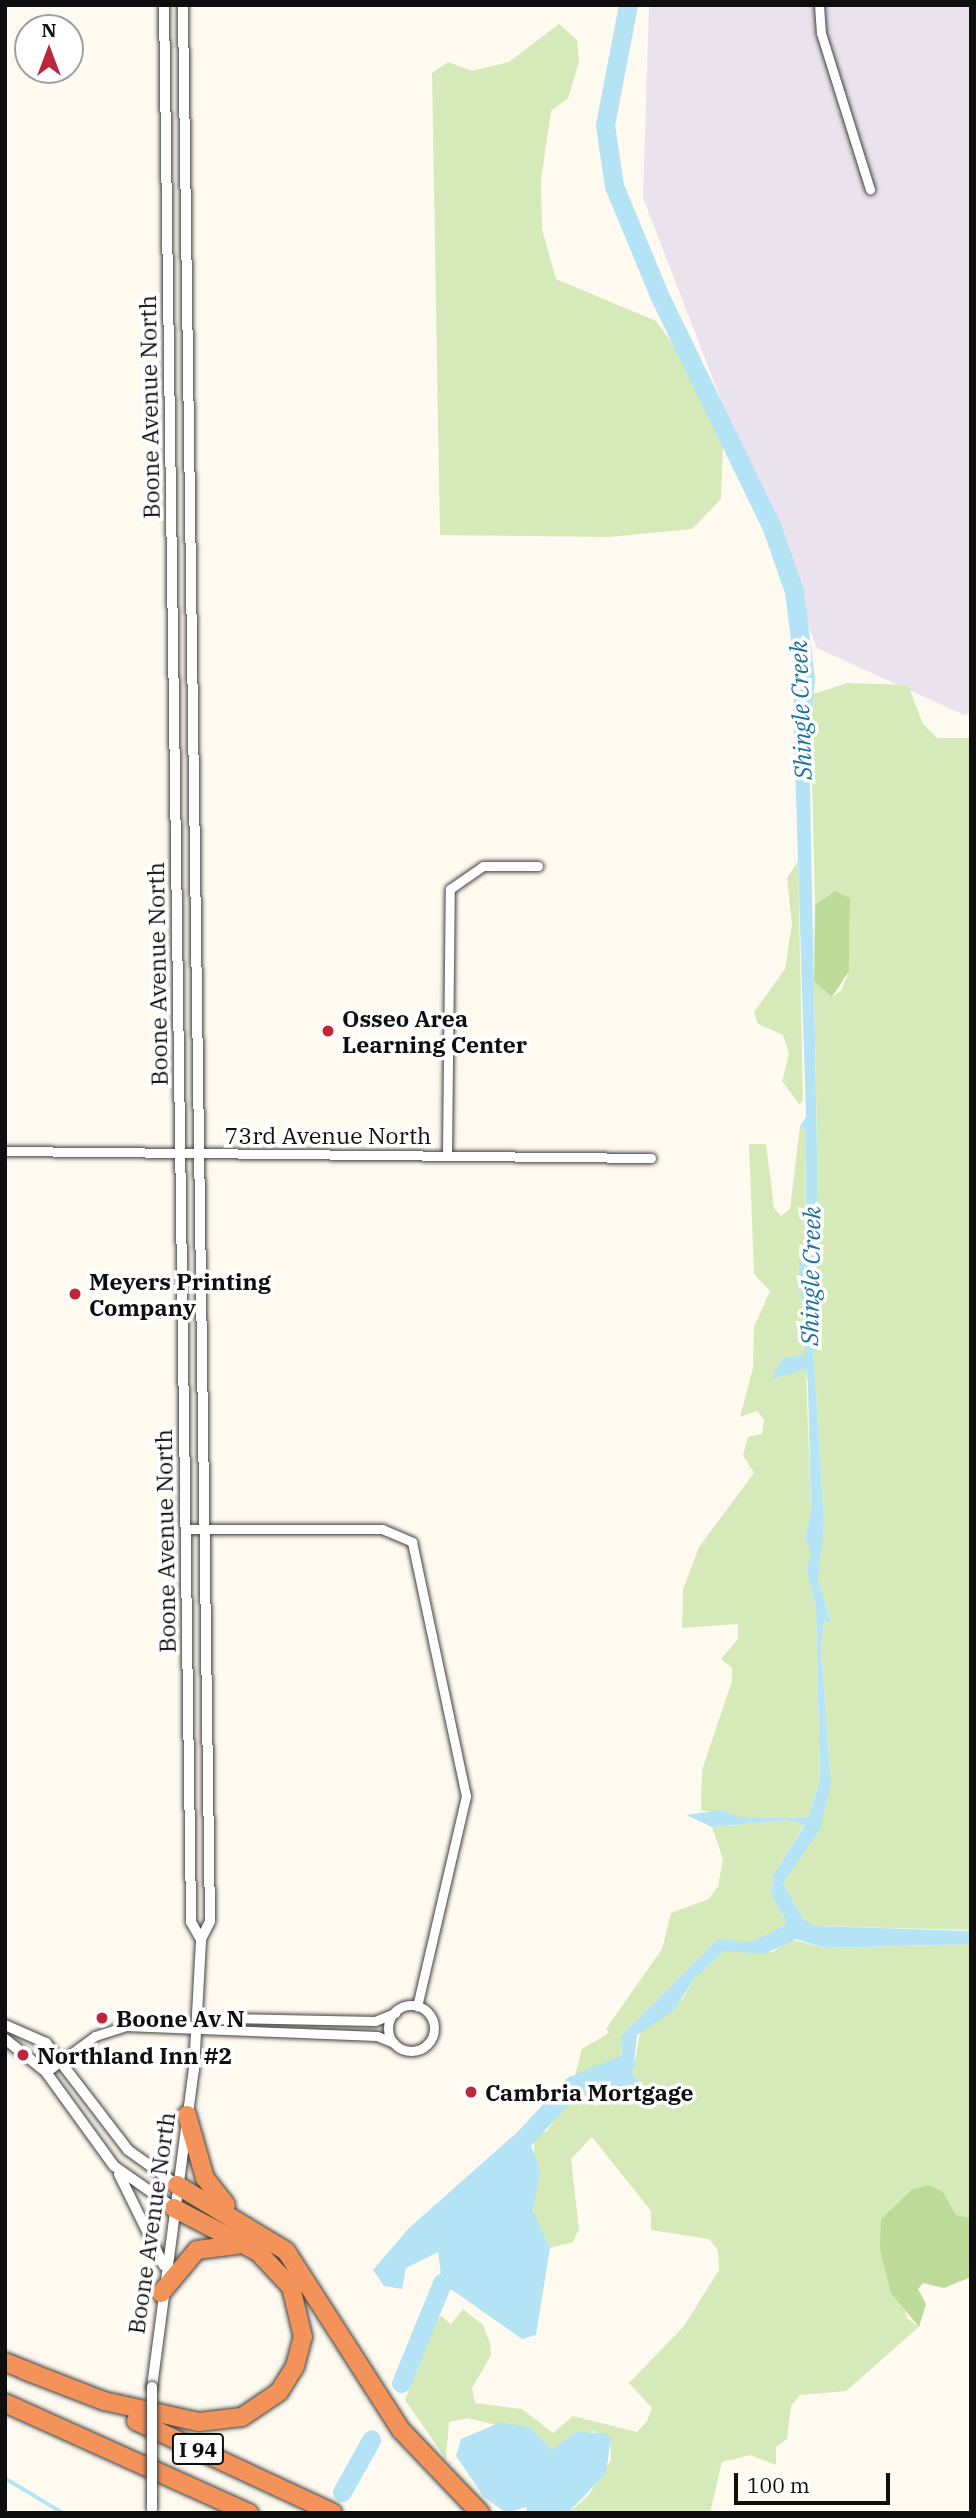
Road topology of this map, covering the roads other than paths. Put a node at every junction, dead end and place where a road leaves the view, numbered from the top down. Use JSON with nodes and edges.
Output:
{"nodes":[{"id":1,"x":164,"y":5,"type":"edge"},
{"id":2,"x":183,"y":5,"type":"edge"},
{"id":3,"x":819,"y":5,"type":"edge"},
{"id":4,"x":870,"y":189,"type":"dead end"},
{"id":5,"x":538,"y":866,"type":"dead end"},
{"id":6,"x":5,"y":1151,"type":"edge"},
{"id":7,"x":180,"y":1153,"type":"junction"},
{"id":8,"x":200,"y":1153,"type":"junction"},
{"id":9,"x":447,"y":1155,"type":"junction"},
{"id":10,"x":651,"y":1158,"type":"dead end"},
{"id":11,"x":186,"y":1529,"type":"junction"},
{"id":12,"x":205,"y":1529,"type":"junction"},
{"id":13,"x":201,"y":1939,"type":"junction"},
{"id":14,"x":417,"y":2006,"type":"junction"},
{"id":15,"x":395,"y":2013,"type":"junction"},
{"id":16,"x":5,"y":2025,"type":"edge"},
{"id":17,"x":198,"y":2025,"type":"junction"},
{"id":18,"x":5,"y":2039,"type":"edge"},
{"id":19,"x":394,"y":2043,"type":"junction"},
{"id":20,"x":64,"y":2059,"type":"junction"},
{"id":21,"x":46,"y":2072,"type":"junction"},
{"id":22,"x":187,"y":2115,"type":"junction"},
{"id":23,"x":114,"y":2166,"type":"junction"},
{"id":24,"x":177,"y":2185,"type":"junction"},
{"id":25,"x":174,"y":2208,"type":"junction"},
{"id":26,"x":241,"y":2220,"type":"junction"},
{"id":27,"x":258,"y":2252,"type":"junction"},
{"id":28,"x":165,"y":2267,"type":"junction"},
{"id":29,"x":161,"y":2293,"type":"junction"},
{"id":30,"x":5,"y":2361,"type":"edge"},
{"id":31,"x":24,"y":2370,"type":"junction"},
{"id":32,"x":5,"y":2403,"type":"edge"},
{"id":33,"x":152,"y":2469,"type":"junction"},
{"id":34,"x":153,"y":2511,"type":"edge"},
{"id":35,"x":220,"y":2513,"type":"edge"},
{"id":36,"x":249,"y":2513,"type":"edge"},
{"id":37,"x":333,"y":2513,"type":"edge"},
{"id":38,"x":480,"y":2513,"type":"edge"}],
"edges":[{"from":1,"to":7,"type":"street","name":"Boone Avenue North"},
{"from":2,"to":8,"type":"street","name":"Boone Avenue North"},
{"from":3,"to":4,"type":"street"},
{"from":5,"to":9,"type":"street"},
{"from":6,"to":7,"type":"street","name":"73rd Avenue North"},
{"from":7,"to":8,"type":"street","name":"73rd Avenue North"},
{"from":7,"to":11,"type":"street","name":"Boone Avenue North"},
{"from":8,"to":9,"type":"street","name":"73rd Avenue North"},
{"from":8,"to":12,"type":"street","name":"Boone Avenue North"},
{"from":9,"to":10,"type":"street","name":"73rd Avenue North"},
{"from":11,"to":12,"type":"street"},
{"from":11,"to":13,"type":"street","name":"Boone Avenue North"},
{"from":12,"to":13,"type":"street","name":"Boone Avenue North"},
{"from":12,"to":14,"type":"street"},
{"from":13,"to":17,"type":"street","name":"Boone Avenue North"},
{"from":14,"to":15,"type":"street"},
{"from":14,"to":19,"type":"street"},
{"from":15,"to":17,"type":"street"},
{"from":15,"to":19,"type":"street"},
{"from":16,"to":20,"type":"street"},
{"from":17,"to":19,"type":"street"},
{"from":17,"to":20,"type":"street"},
{"from":17,"to":22,"type":"street","name":"Boone Avenue North"},
{"from":18,"to":21,"type":"street"},
{"from":20,"to":21,"type":"street"},
{"from":20,"to":24,"type":"street"},
{"from":21,"to":23,"type":"street"},
{"from":22,"to":24,"type":"street","name":"Boone Avenue North"},
{"from":22,"to":26,"type":"highway"},
{"from":23,"to":25,"type":"street"},
{"from":23,"to":28,"type":"street"},
{"from":24,"to":25,"type":"street","name":"Boone Avenue North"},
{"from":24,"to":26,"type":"highway"},
{"from":25,"to":27,"type":"highway"},
{"from":25,"to":28,"type":"street","name":"Boone Avenue North"},
{"from":26,"to":38,"type":"highway"},
{"from":27,"to":29,"type":"highway"},
{"from":27,"to":31,"type":"highway"},
{"from":28,"to":29,"type":"street","name":"Boone Avenue North"},
{"from":29,"to":34,"type":"street","name":"Boone Avenue North","bridge":true},
{"from":30,"to":31,"type":"highway","number":"I 94"},
{"from":31,"to":37,"type":"highway","number":"I 94"},
{"from":32,"to":33,"type":"highway","number":"I 94"},
{"from":33,"to":35,"type":"highway"},
{"from":33,"to":36,"type":"highway","number":"I 94"}]}
